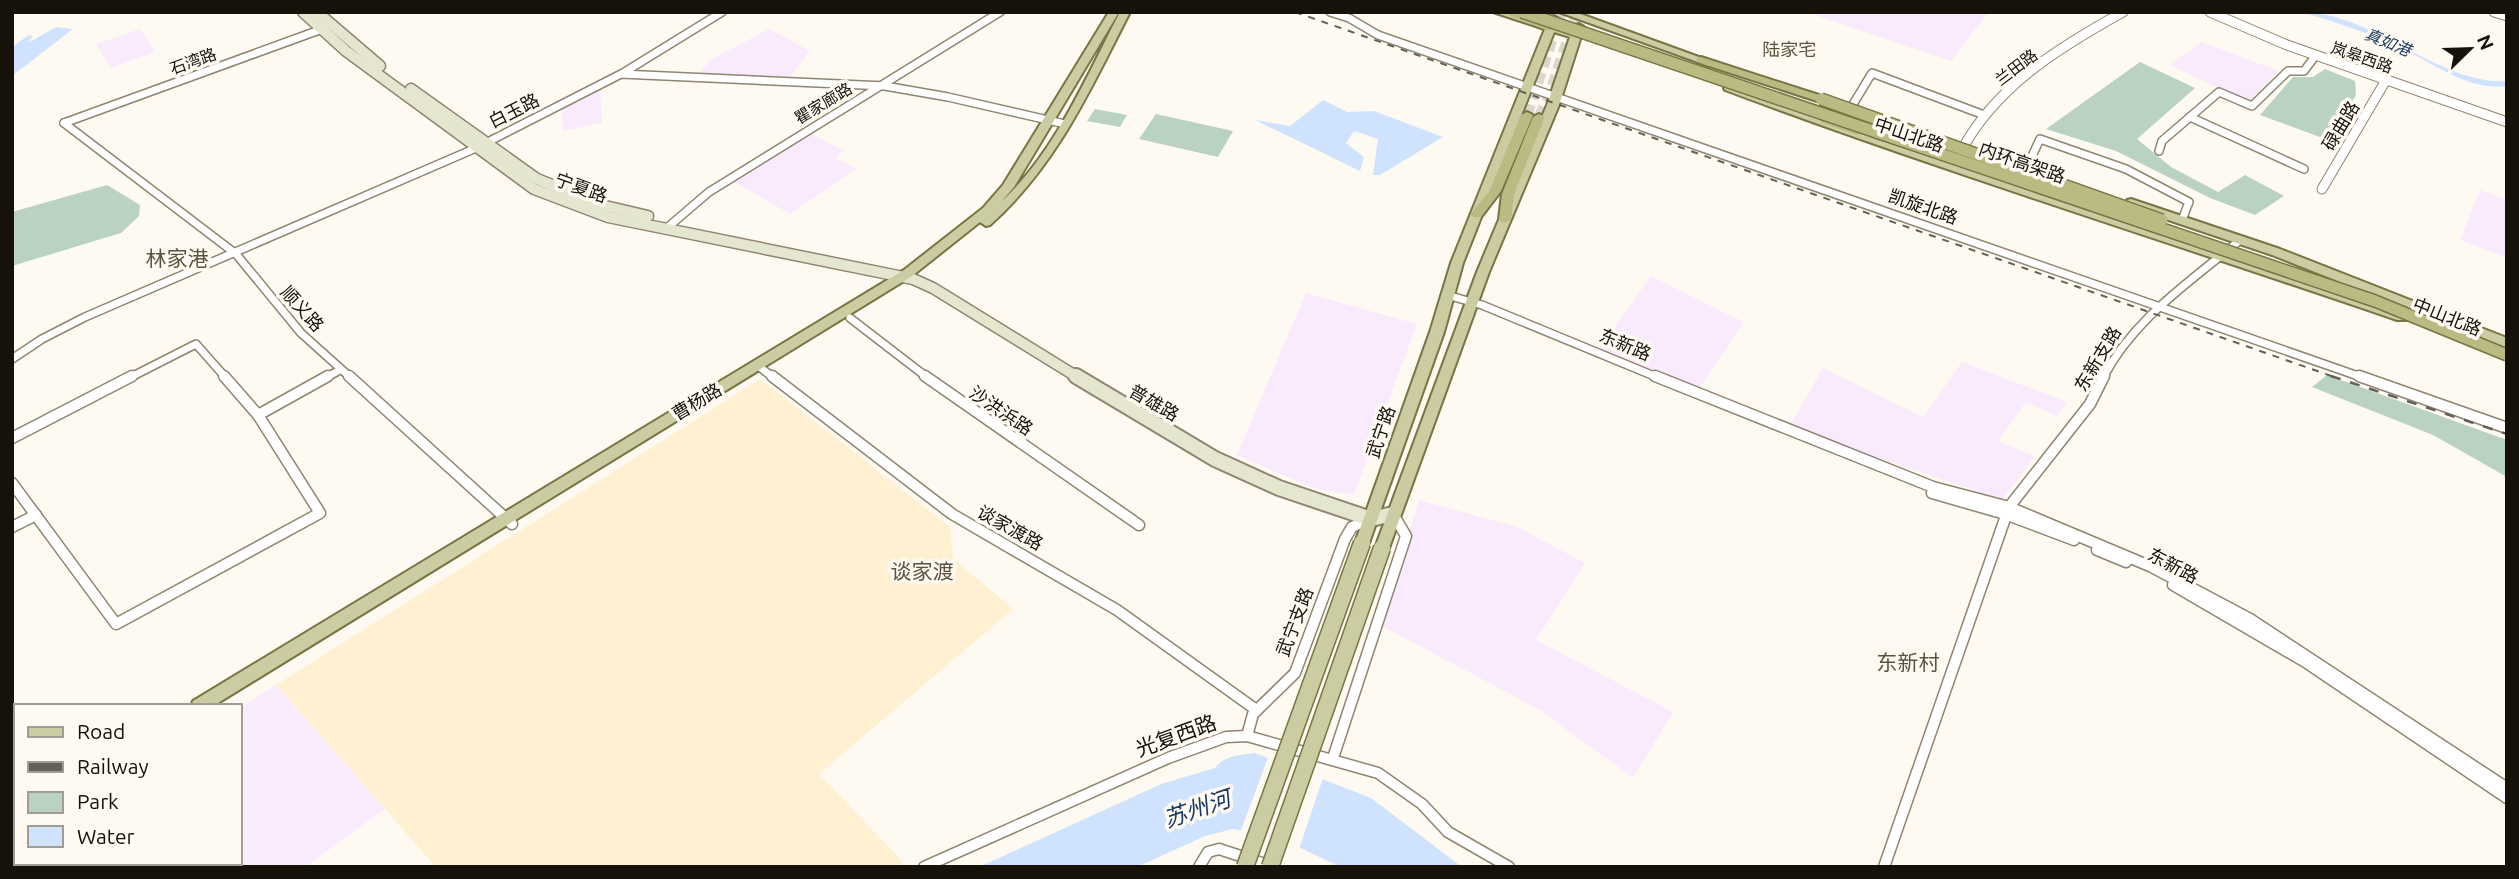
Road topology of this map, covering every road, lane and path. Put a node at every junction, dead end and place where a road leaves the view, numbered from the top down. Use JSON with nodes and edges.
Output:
{"nodes":[{"id":1,"x":303,"y":12,"type":"edge"},
{"id":2,"x":317,"y":12,"type":"edge"},
{"id":3,"x":722,"y":12,"type":"edge"},
{"id":4,"x":1000,"y":12,"type":"edge"},
{"id":5,"x":1114,"y":12,"type":"edge"},
{"id":6,"x":1125,"y":12,"type":"edge"},
{"id":7,"x":1330,"y":12,"type":"edge"},
{"id":8,"x":1498,"y":12,"type":"edge"},
{"id":9,"x":1506,"y":12,"type":"edge"},
{"id":10,"x":1522,"y":12,"type":"edge"},
{"id":11,"x":1539,"y":12,"type":"edge"},
{"id":12,"x":1557,"y":12,"type":"edge"},
{"id":13,"x":1564,"y":12,"type":"edge"},
{"id":14,"x":2123,"y":12,"type":"edge"},
{"id":15,"x":2210,"y":12,"type":"edge"},
{"id":16,"x":2494,"y":12,"type":"edge"},
{"id":17,"x":1582,"y":15,"type":"edge"},
{"id":18,"x":2507,"y":16,"type":"edge"},
{"id":19,"x":326,"y":27,"type":"junction"},
{"id":20,"x":1550,"y":28,"type":"junction"},
{"id":21,"x":1577,"y":36,"type":"junction"},
{"id":22,"x":2316,"y":55,"type":"junction"},
{"id":23,"x":1701,"y":60,"type":"junction"},
{"id":24,"x":621,"y":74,"type":"junction"},
{"id":25,"x":2386,"y":80,"type":"junction"},
{"id":26,"x":879,"y":86,"type":"junction"},
{"id":27,"x":1525,"y":87,"type":"junction"},
{"id":28,"x":1555,"y":96,"type":"junction"},
{"id":29,"x":1752,"y":96,"type":"junction"},
{"id":30,"x":1852,"y":106,"type":"dead end"},
{"id":31,"x":1983,"y":115,"type":"junction"},
{"id":32,"x":2190,"y":117,"type":"junction"},
{"id":33,"x":1050,"y":121,"type":"junction"},
{"id":34,"x":2507,"y":122,"type":"edge"},
{"id":35,"x":64,"y":123,"type":"joint"},
{"id":36,"x":1065,"y":124,"type":"junction"},
{"id":37,"x":480,"y":145,"type":"junction"},
{"id":38,"x":1962,"y":148,"type":"junction"},
{"id":39,"x":2159,"y":151,"type":"dead end"},
{"id":40,"x":1951,"y":168,"type":"junction"},
{"id":41,"x":2026,"y":169,"type":"junction"},
{"id":42,"x":2304,"y":169,"type":"dead end"},
{"id":43,"x":2322,"y":189,"type":"dead end"},
{"id":44,"x":2090,"y":204,"type":"junction"},
{"id":45,"x":1477,"y":214,"type":"junction"},
{"id":46,"x":1505,"y":219,"type":"junction"},
{"id":47,"x":2182,"y":220,"type":"junction"},
{"id":48,"x":670,"y":224,"type":"junction"},
{"id":49,"x":2209,"y":238,"type":"junction"},
{"id":50,"x":2240,"y":240,"type":"junction"},
{"id":51,"x":236,"y":254,"type":"junction"},
{"id":52,"x":2221,"y":256,"type":"junction"},
{"id":53,"x":907,"y":277,"type":"junction"},
{"id":54,"x":1447,"y":295,"type":"junction"},
{"id":55,"x":2375,"y":301,"type":"junction"},
{"id":56,"x":1474,"y":302,"type":"junction"},
{"id":57,"x":2158,"y":306,"type":"junction"},
{"id":58,"x":850,"y":318,"type":"junction"},
{"id":59,"x":2507,"y":345,"type":"edge"},
{"id":60,"x":2507,"y":355,"type":"edge"},
{"id":61,"x":12,"y":359,"type":"edge"},
{"id":62,"x":2507,"y":361,"type":"edge"},
{"id":63,"x":761,"y":368,"type":"junction"},
{"id":64,"x":340,"y":370,"type":"junction"},
{"id":65,"x":258,"y":415,"type":"junction"},
{"id":66,"x":2507,"y":428,"type":"edge"},
{"id":67,"x":12,"y":438,"type":"edge"},
{"id":68,"x":12,"y":483,"type":"edge"},
{"id":69,"x":2007,"y":511,"type":"junction"},
{"id":70,"x":1393,"y":514,"type":"junction"},
{"id":71,"x":36,"y":515,"type":"junction"},
{"id":72,"x":1371,"y":519,"type":"junction"},
{"id":73,"x":509,"y":522,"type":"junction"},
{"id":74,"x":1139,"y":525,"type":"dead end"},
{"id":75,"x":12,"y":527,"type":"edge"},
{"id":76,"x":202,"y":704,"type":"edge"},
{"id":77,"x":220,"y":704,"type":"edge"},
{"id":78,"x":1255,"y":709,"type":"junction"},
{"id":79,"x":1247,"y":736,"type":"junction"},
{"id":80,"x":1333,"y":758,"type":"junction"},
{"id":81,"x":2507,"y":788,"type":"edge"},
{"id":82,"x":2507,"y":798,"type":"edge"},
{"id":83,"x":924,"y":867,"type":"edge"},
{"id":84,"x":1199,"y":867,"type":"edge"},
{"id":85,"x":1245,"y":867,"type":"edge"},
{"id":86,"x":1272,"y":867,"type":"edge"},
{"id":87,"x":1509,"y":867,"type":"edge"},
{"id":88,"x":1884,"y":867,"type":"edge"}],
"edges":[{"from":1,"to":19,"type":"main road","name":"宁夏路"},
{"from":2,"to":19,"type":"main road","name":"宁夏路"},
{"from":3,"to":24,"type":"street"},
{"from":4,"to":26,"type":"street","name":"瞿家廊路"},
{"from":5,"to":33,"type":"main road","name":"曹杨路"},
{"from":6,"to":36,"type":"main road","name":"曹杨路"},
{"from":7,"to":27,"type":"street","name":"凯旋北路"},
{"from":8,"to":20,"type":"main road","name":"中山北路"},
{"from":9,"to":20,"type":"highway"},
{"from":10,"to":44,"type":"highway","name":"内环高架路","bridge":true},
{"from":11,"to":49,"type":"highway","name":"内环高架路","bridge":true},
{"from":12,"to":20,"type":"main road","name":"武宁路"},
{"from":13,"to":17,"type":"main road","name":"中山北路"},
{"from":14,"to":31,"type":"street","name":"兰田路"},
{"from":15,"to":22,"type":"street","name":"岚皋西路"},
{"from":16,"to":18,"type":"street"},
{"from":17,"to":21,"type":"main road"},
{"from":17,"to":23,"type":"main road","name":"中山北路"},
{"from":19,"to":35,"type":"street","name":"石湾路"},
{"from":19,"to":37,"type":"main road","name":"宁夏路"},
{"from":20,"to":21,"type":"main road","name":"中山北路"},
{"from":20,"to":27,"type":"main road","name":"武宁路"},
{"from":21,"to":28,"type":"main road"},
{"from":21,"to":29,"type":"main road","name":"中山北路"},
{"from":22,"to":25,"type":"street","name":"岚皋西路"},
{"from":22,"to":32,"type":"street"},
{"from":23,"to":38,"type":"main road","name":"中山北路"},
{"from":23,"to":49,"type":"highway","bridge":true},
{"from":24,"to":26,"type":"street","name":"白玉路"},
{"from":24,"to":37,"type":"street","name":"白玉路"},
{"from":25,"to":34,"type":"street","name":"岚皋西路"},
{"from":25,"to":43,"type":"street","name":"碌曲路"},
{"from":26,"to":33,"type":"street","name":"白玉路"},
{"from":26,"to":48,"type":"street","name":"瞿家廊路"},
{"from":27,"to":28,"type":"street","name":"凯旋北路"},
{"from":27,"to":45,"type":"main road","name":"武宁路"},
{"from":28,"to":46,"type":"main road"},
{"from":28,"to":57,"type":"street","name":"凯旋北路"},
{"from":29,"to":40,"type":"main road","name":"中山北路"},
{"from":29,"to":44,"type":"highway","bridge":true},
{"from":30,"to":31,"type":"street"},
{"from":31,"to":38,"type":"street","name":"兰田路"},
{"from":32,"to":39,"type":"street"},
{"from":32,"to":42,"type":"street"},
{"from":33,"to":36,"type":"street","name":"白玉路"},
{"from":33,"to":53,"type":"main road","name":"曹杨路"},
{"from":35,"to":51,"type":"street","name":"顺义路"},
{"from":36,"to":53,"type":"main road","name":"曹杨路"},
{"from":37,"to":48,"type":"main road","name":"宁夏路"},
{"from":37,"to":51,"type":"street","name":"白玉路"},
{"from":38,"to":40,"type":"street","name":"兰田路"},
{"from":38,"to":41,"type":"main road","name":"中山北路"},
{"from":40,"to":52,"type":"main road","name":"中山北路"},
{"from":41,"to":47,"type":"main road","name":"中山北路"},
{"from":41,"to":47,"type":"street"},
{"from":44,"to":55,"type":"highway","name":"内环高架路","bridge":true},
{"from":45,"to":46,"type":"highway"},
{"from":45,"to":54,"type":"main road","name":"武宁路"},
{"from":46,"to":56,"type":"main road"},
{"from":47,"to":50,"type":"main road","name":"中山北路"},
{"from":48,"to":53,"type":"main road","name":"宁夏路"},
{"from":49,"to":59,"type":"highway","name":"内环高架路"},
{"from":50,"to":52,"type":"street","name":"东新支路"},
{"from":50,"to":59,"type":"main road","name":"中山北路"},
{"from":51,"to":61,"type":"street","name":"白玉路"},
{"from":51,"to":64,"type":"street","name":"顺义路"},
{"from":52,"to":57,"type":"street","name":"东新支路"},
{"from":52,"to":62,"type":"main road","name":"中山北路"},
{"from":53,"to":58,"type":"main road","name":"曹杨路"},
{"from":53,"to":63,"type":"main road","name":"曹杨路"},
{"from":53,"to":72,"type":"main road","name":"普雄路"},
{"from":54,"to":56,"type":"street","name":"东新路"},
{"from":54,"to":72,"type":"main road","name":"武宁路"},
{"from":55,"to":60,"type":"highway","name":"内环高架路","bridge":true},
{"from":55,"to":62,"type":"highway","bridge":true},
{"from":56,"to":69,"type":"street","name":"东新路"},
{"from":56,"to":70,"type":"main road"},
{"from":57,"to":66,"type":"street","name":"凯旋北路"},
{"from":57,"to":69,"type":"street","name":"东新支路"},
{"from":58,"to":63,"type":"main road","name":"曹杨路"},
{"from":58,"to":74,"type":"street","name":"沙洪浜路"},
{"from":63,"to":73,"type":"main road","name":"曹杨路"},
{"from":63,"to":78,"type":"street","name":"谈家渡路"},
{"from":64,"to":65,"type":"street"},
{"from":64,"to":73,"type":"street","name":"顺义路"},
{"from":65,"to":67,"type":"street"},
{"from":65,"to":71,"type":"street"},
{"from":68,"to":71,"type":"street"},
{"from":69,"to":81,"type":"street","name":"东新路"},
{"from":69,"to":82,"type":"street","name":"东新路"},
{"from":69,"to":88,"type":"street","name":"东新支路"},
{"from":70,"to":72,"type":"main road"},
{"from":70,"to":80,"type":"street"},
{"from":70,"to":86,"type":"main road","bridge":true},
{"from":71,"to":75,"type":"street"},
{"from":72,"to":78,"type":"street","name":"武宁支路"},
{"from":72,"to":85,"type":"main road","name":"武宁路","bridge":true},
{"from":73,"to":76,"type":"main road","name":"曹杨路"},
{"from":73,"to":77,"type":"main road","name":"曹杨路"},
{"from":78,"to":79,"type":"street"},
{"from":79,"to":80,"type":"street","name":"光复西路"},
{"from":79,"to":83,"type":"street","name":"光复西路"},
{"from":80,"to":87,"type":"street","name":"光复西路"},
{"from":84,"to":86,"type":"street"}]}
